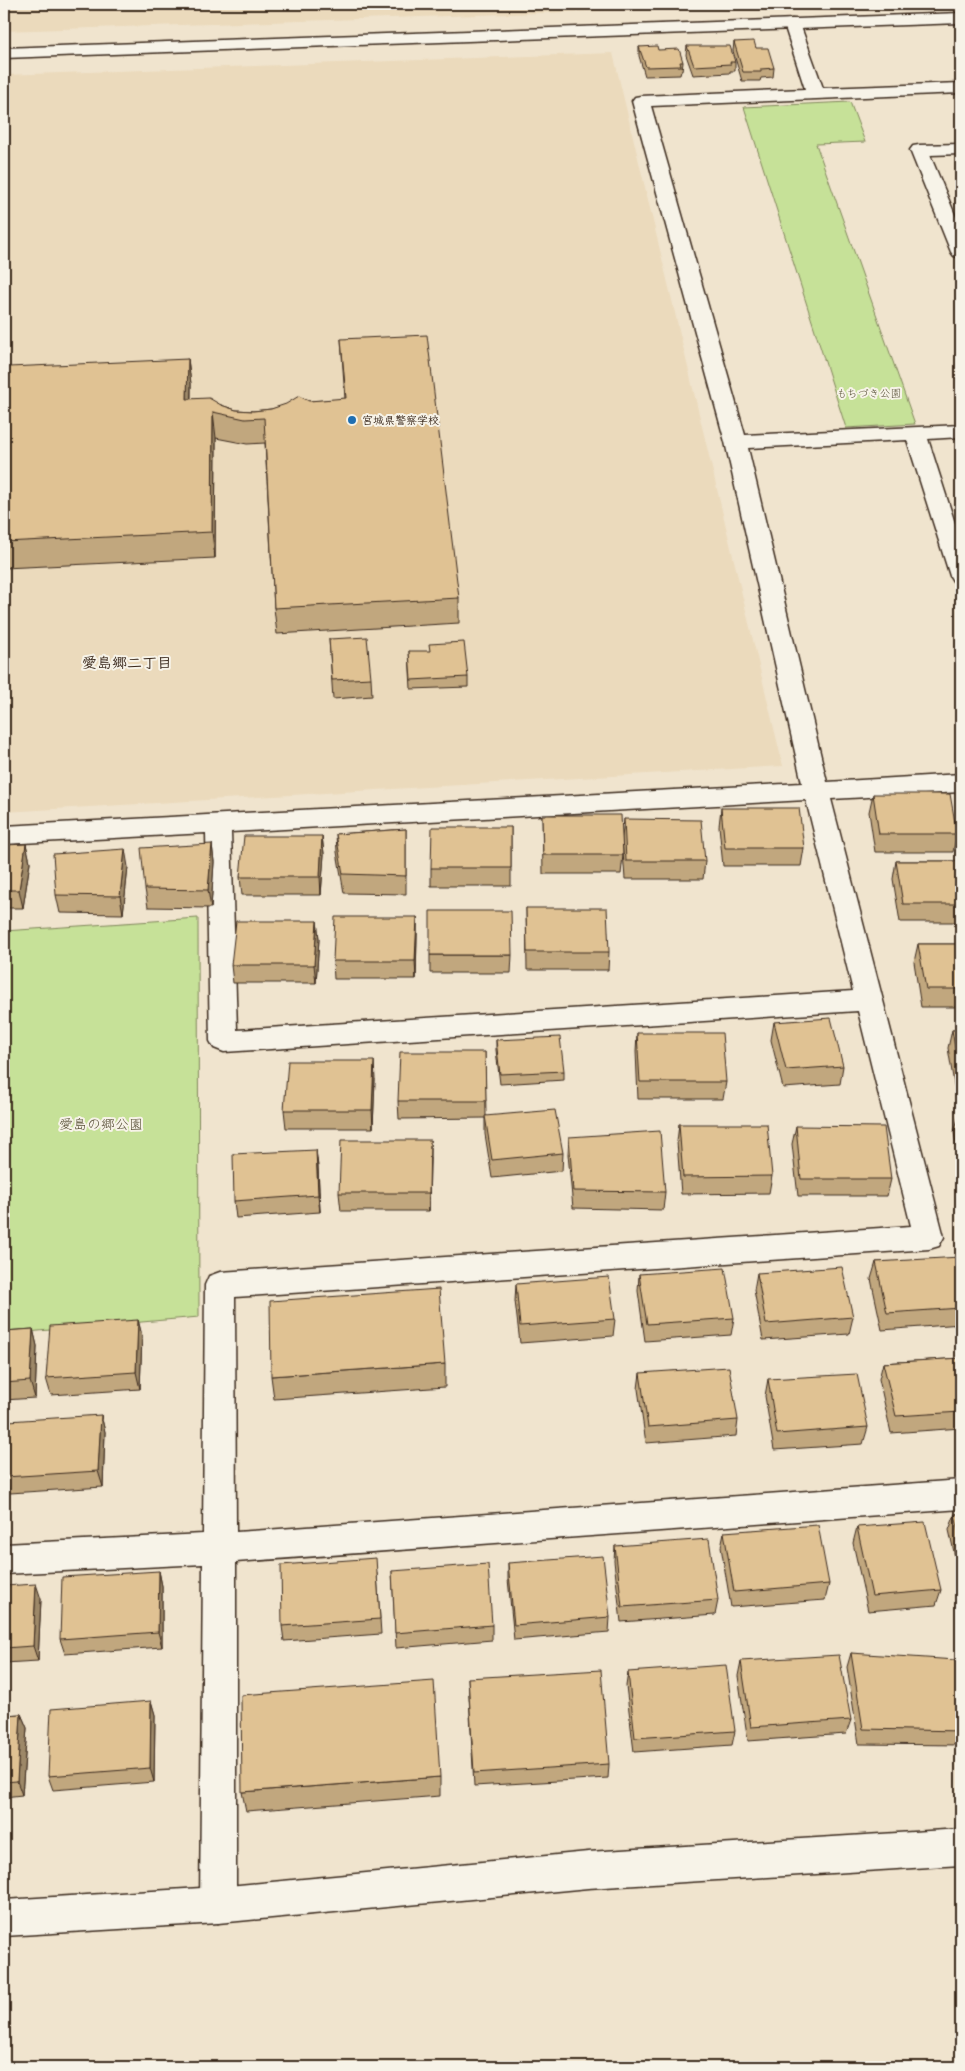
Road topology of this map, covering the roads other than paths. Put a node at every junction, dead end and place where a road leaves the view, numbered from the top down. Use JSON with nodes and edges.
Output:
{"nodes":[{"id":1,"x":789,"y":17,"type":"junction"},
{"id":2,"x":961,"y":18,"type":"edge"},
{"id":3,"x":4,"y":53,"type":"edge"},
{"id":4,"x":961,"y":88,"type":"edge"},
{"id":5,"x":816,"y":94,"type":"junction"},
{"id":6,"x":961,"y":149,"type":"edge"},
{"id":7,"x":961,"y":252,"type":"edge"},
{"id":8,"x":961,"y":432,"type":"edge"},
{"id":9,"x":916,"y":434,"type":"junction"},
{"id":10,"x":736,"y":442,"type":"junction"},
{"id":11,"x":961,"y":576,"type":"edge"},
{"id":12,"x":961,"y":783,"type":"edge"},
{"id":13,"x":816,"y":790,"type":"junction"},
{"id":14,"x":218,"y":824,"type":"junction"},
{"id":15,"x":4,"y":834,"type":"edge"},
{"id":16,"x":869,"y":1000,"type":"junction"},
{"id":17,"x":961,"y":1495,"type":"edge"},
{"id":18,"x":220,"y":1548,"type":"junction"},
{"id":19,"x":4,"y":1559,"type":"edge"},
{"id":20,"x":961,"y":1847,"type":"edge"},
{"id":21,"x":218,"y":1905,"type":"junction"},
{"id":22,"x":4,"y":1918,"type":"edge"}],
"edges":[{"from":1,"to":2,"type":"street"},
{"from":1,"to":3,"type":"street"},
{"from":1,"to":5,"type":"street"},
{"from":4,"to":5,"type":"street"},
{"from":5,"to":10,"type":"street"},
{"from":6,"to":7,"type":"street"},
{"from":8,"to":9,"type":"street"},
{"from":9,"to":10,"type":"street"},
{"from":9,"to":11,"type":"street"},
{"from":10,"to":13,"type":"street"},
{"from":12,"to":13,"type":"street"},
{"from":13,"to":14,"type":"street"},
{"from":13,"to":16,"type":"street"},
{"from":14,"to":15,"type":"street"},
{"from":14,"to":16,"type":"street"},
{"from":16,"to":18,"type":"street"},
{"from":17,"to":18,"type":"street"},
{"from":18,"to":19,"type":"street"},
{"from":18,"to":21,"type":"street"},
{"from":20,"to":21,"type":"street"},
{"from":21,"to":22,"type":"street"}]}
